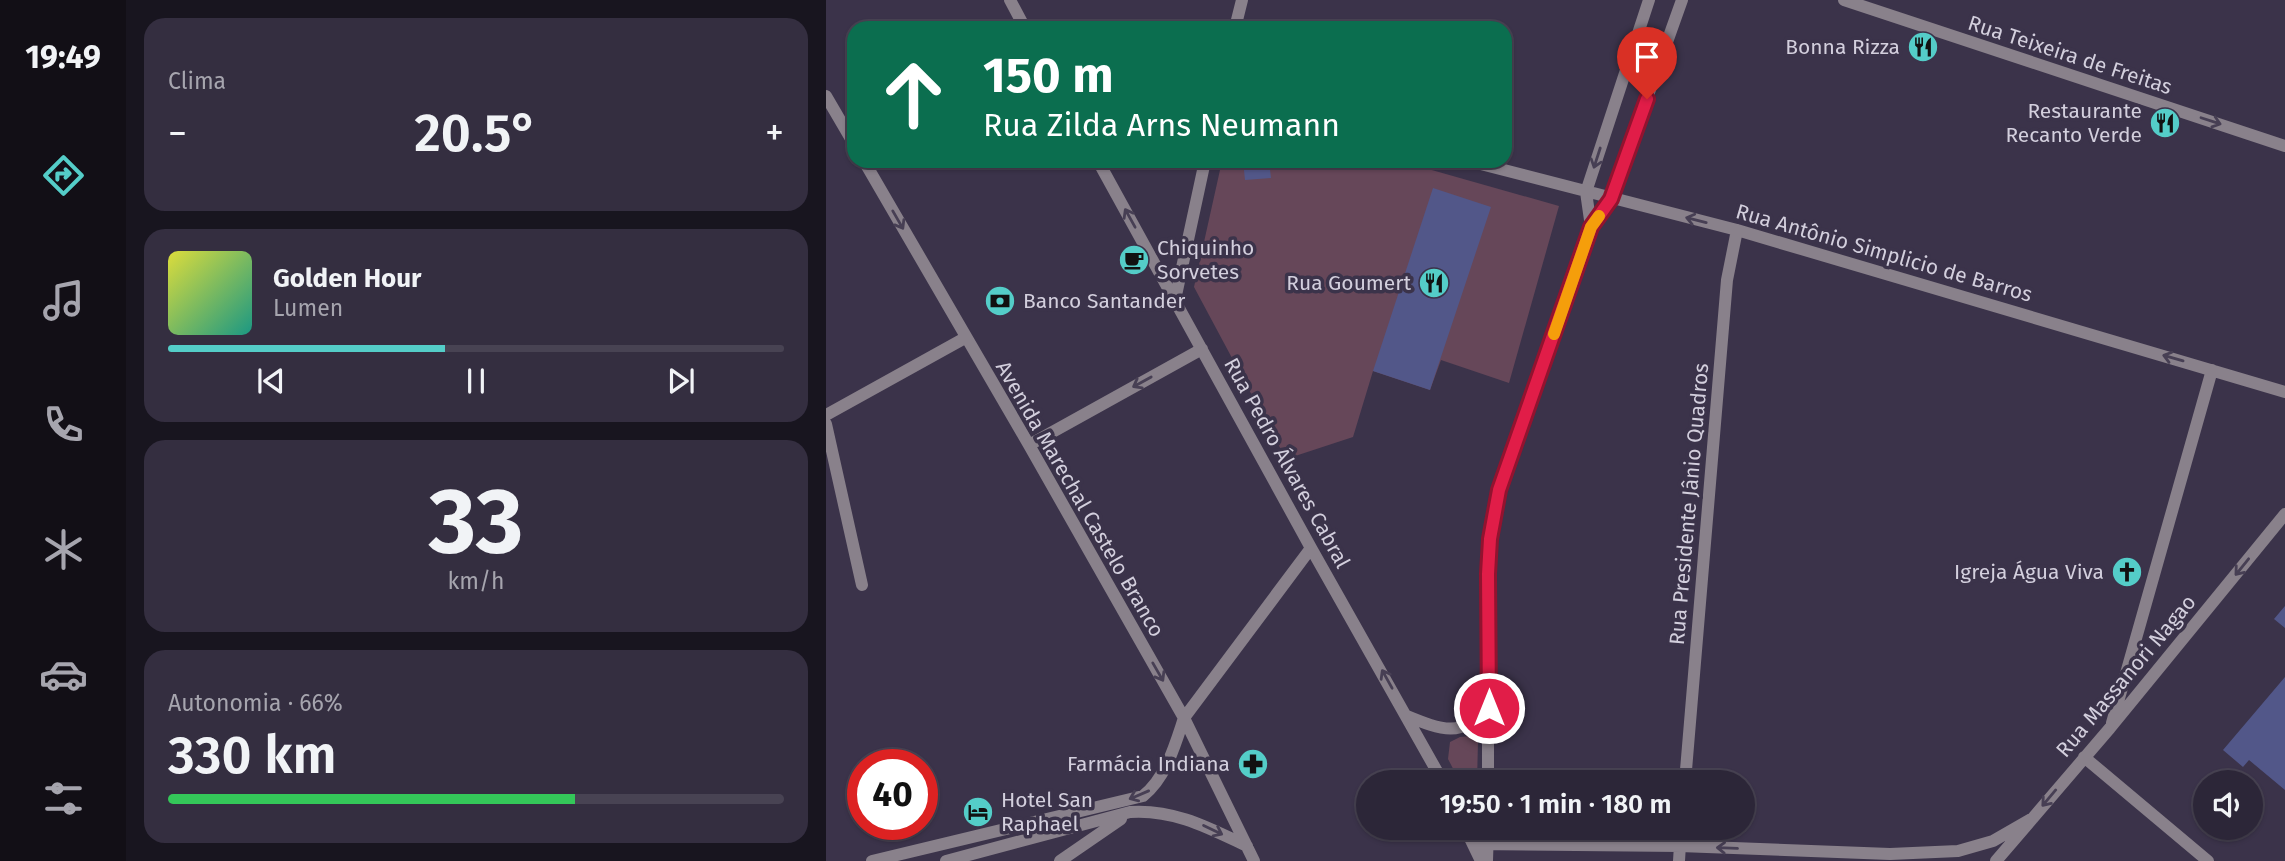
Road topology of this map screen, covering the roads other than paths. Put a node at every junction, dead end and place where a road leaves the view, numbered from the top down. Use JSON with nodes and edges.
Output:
{"nodes":[{"id":1,"x":1010,"y":0,"type":"edge"},
{"id":2,"x":1242,"y":0,"type":"edge"},
{"id":3,"x":1649,"y":0,"type":"edge"},
{"id":4,"x":1682,"y":0,"type":"edge"},
{"id":5,"x":1844,"y":0,"type":"edge"},
{"id":6,"x":1022,"y":21,"type":"edge"},
{"id":7,"x":1237,"y":21,"type":"edge"},
{"id":8,"x":826,"y":96,"type":"edge"},
{"id":9,"x":847,"y":132,"type":"edge"},
{"id":10,"x":2285,"y":146,"type":"edge"},
{"id":11,"x":867,"y":168,"type":"edge"},
{"id":12,"x":1102,"y":168,"type":"edge"},
{"id":13,"x":1203,"y":168,"type":"edge"},
{"id":14,"x":1495,"y":168,"type":"edge"},
{"id":15,"x":1586,"y":192,"type":"junction"},
{"id":16,"x":1611,"y":199,"type":"junction"},
{"id":17,"x":1591,"y":227,"type":"junction"},
{"id":18,"x":1737,"y":230,"type":"junction"},
{"id":19,"x":1175,"y":300,"type":"junction"},
{"id":20,"x":965,"y":338,"type":"junction"},
{"id":21,"x":1202,"y":349,"type":"junction"},
{"id":22,"x":2212,"y":370,"type":"junction"},
{"id":23,"x":2285,"y":392,"type":"edge"},
{"id":24,"x":826,"y":415,"type":"edge"},
{"id":25,"x":826,"y":424,"type":"edge"},
{"id":26,"x":1029,"y":445,"type":"junction"},
{"id":27,"x":2285,"y":514,"type":"edge"},
{"id":28,"x":1311,"y":548,"type":"junction"},
{"id":29,"x":862,"y":585,"type":"dead end"},
{"id":30,"x":1489,"y":708,"type":"junction"},
{"id":31,"x":1407,"y":716,"type":"junction"},
{"id":32,"x":1184,"y":718,"type":"junction"},
{"id":33,"x":2110,"y":728,"type":"junction"},
{"id":34,"x":2084,"y":757,"type":"junction"},
{"id":35,"x":1436,"y":770,"type":"edge"},
{"id":36,"x":1488,"y":770,"type":"edge"},
{"id":37,"x":1686,"y":770,"type":"edge"},
{"id":38,"x":1130,"y":813,"type":"junction"},
{"id":39,"x":2033,"y":818,"type":"junction"},
{"id":40,"x":1471,"y":840,"type":"edge"},
{"id":41,"x":1487,"y":840,"type":"edge"},
{"id":42,"x":1680,"y":840,"type":"edge"},
{"id":43,"x":1473,"y":845,"type":"junction"},
{"id":44,"x":1487,"y":845,"type":"junction"},
{"id":45,"x":1247,"y":846,"type":"junction"},
{"id":46,"x":1680,"y":846,"type":"junction"},
{"id":47,"x":1779,"y":849,"type":"junction"},
{"id":48,"x":872,"y":861,"type":"edge"},
{"id":49,"x":946,"y":861,"type":"edge"},
{"id":50,"x":1059,"y":861,"type":"edge"},
{"id":51,"x":1254,"y":861,"type":"edge"},
{"id":52,"x":1481,"y":861,"type":"edge"},
{"id":53,"x":1487,"y":861,"type":"edge"},
{"id":54,"x":1679,"y":861,"type":"edge"},
{"id":55,"x":1794,"y":861,"type":"edge"},
{"id":56,"x":1996,"y":861,"type":"edge"},
{"id":57,"x":2208,"y":861,"type":"edge"}],
"edges":[{"from":1,"to":6,"type":"street"},
{"from":2,"to":7,"type":"street"},
{"from":3,"to":15,"type":"street","one_way":true},
{"from":4,"to":16,"type":"street"},
{"from":5,"to":10,"type":"street","name":"Rua Teixeira de Freitas","one_way":true},
{"from":8,"to":9,"type":"street"},
{"from":11,"to":20,"type":"street","name":"Avenida Marechal Castelo Branco","one_way":true},
{"from":19,"to":12,"type":"street","name":"Rua Pedro Álvares Cabral","one_way":true},
{"from":13,"to":19,"type":"street"},
{"from":14,"to":15,"type":"street","name":"Rua Antônio Simplicio de Barros"},
{"from":15,"to":16,"type":"street","name":"Rua Antônio Simplicio de Barros"},
{"from":15,"to":17,"type":"street"},
{"from":16,"to":17,"type":"street"},
{"from":18,"to":16,"type":"street","name":"Rua Antônio Simplicio de Barros","one_way":true},
{"from":17,"to":30,"type":"street"},
{"from":22,"to":18,"type":"street","name":"Rua Antônio Simplicio de Barros","one_way":true},
{"from":18,"to":37,"type":"street","name":"Rua Presidente Jânio Quadros"},
{"from":19,"to":21,"type":"street","name":"Rua Pedro Álvares Cabral"},
{"from":20,"to":24,"type":"street"},
{"from":20,"to":26,"type":"street","name":"Avenida Marechal Castelo Branco"},
{"from":21,"to":26,"type":"street","one_way":true},
{"from":21,"to":28,"type":"street","name":"Rua Pedro Álvares Cabral"},
{"from":22,"to":23,"type":"street","name":"Rua Antônio Simplicio de Barros"},
{"from":22,"to":33,"type":"street"},
{"from":25,"to":29,"type":"street"},
{"from":26,"to":32,"type":"street","name":"Avenida Marechal Castelo Branco","one_way":true},
{"from":27,"to":33,"type":"street","name":"Rua Massanori Nagao","one_way":true},
{"from":31,"to":28,"type":"street","name":"Rua Pedro Álvares Cabral","one_way":true},
{"from":28,"to":32,"type":"street"},
{"from":30,"to":31,"type":"street"},
{"from":30,"to":36,"type":"street"},
{"from":31,"to":35,"type":"street","name":"Rua Pedro Álvares Cabral"},
{"from":32,"to":45,"type":"street","name":"Avenida Marechal Castelo Branco"},
{"from":32,"to":48,"type":"street","one_way":true},
{"from":33,"to":34,"type":"street","name":"Rua Massanori Nagao"},
{"from":34,"to":39,"type":"street","name":"Rua Massanori Nagao","one_way":true},
{"from":34,"to":57,"type":"street"},
{"from":38,"to":45,"type":"street","one_way":true},
{"from":38,"to":49,"type":"street"},
{"from":38,"to":50,"type":"street"},
{"from":39,"to":47,"type":"street"},
{"from":39,"to":56,"type":"street","name":"Rua Massanori Nagao"},
{"from":40,"to":43,"type":"street"},
{"from":41,"to":44,"type":"street"},
{"from":42,"to":46,"type":"street"},
{"from":43,"to":44,"type":"street"},
{"from":43,"to":52,"type":"street"},
{"from":44,"to":46,"type":"street"},
{"from":44,"to":53,"type":"street"},
{"from":45,"to":51,"type":"street","name":"Avenida Marechal Castelo Branco"},
{"from":47,"to":46,"type":"street","one_way":true},
{"from":46,"to":54,"type":"street"},
{"from":47,"to":55,"type":"street"}]}
